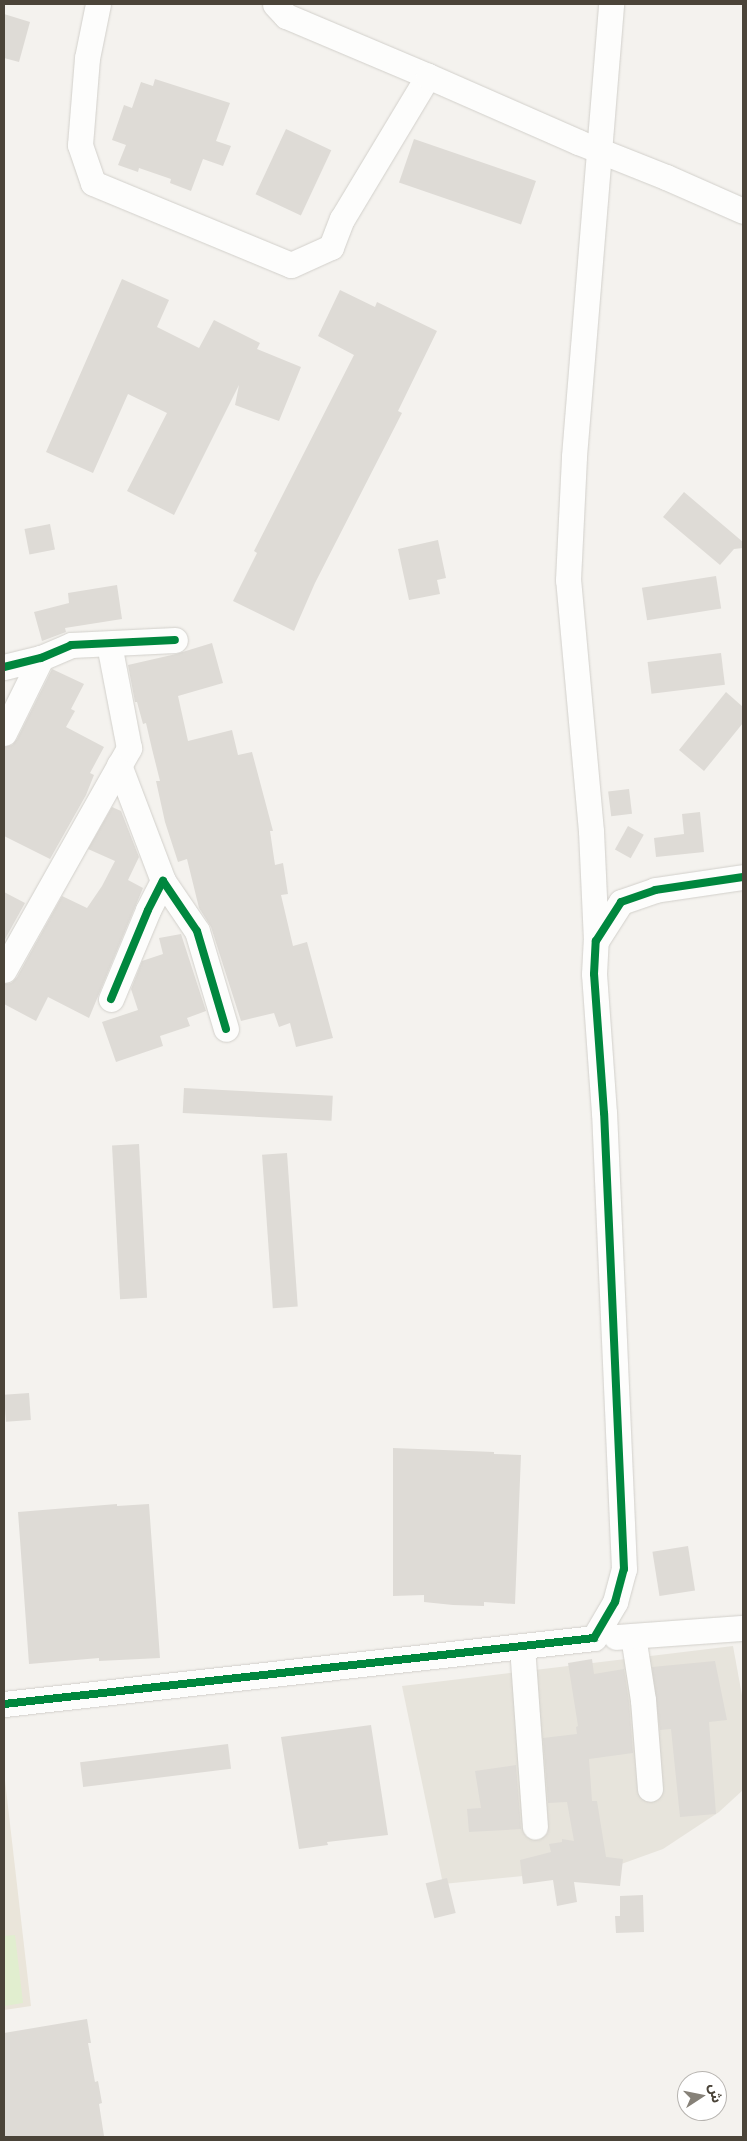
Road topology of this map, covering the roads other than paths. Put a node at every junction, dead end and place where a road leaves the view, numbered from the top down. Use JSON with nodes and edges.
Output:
{"nodes":[{"id":1,"x":98,"y":4,"type":"edge"},
{"id":2,"x":275,"y":4,"type":"edge"},
{"id":3,"x":611,"y":4,"type":"edge"},
{"id":4,"x":428,"y":76,"type":"junction"},
{"id":5,"x":601,"y":152,"type":"junction"},
{"id":6,"x":743,"y":211,"type":"edge"},
{"id":7,"x":175,"y":640,"type":"dead end"},
{"id":8,"x":109,"y":644,"type":"junction"},
{"id":9,"x":41,"y":658,"type":"junction"},
{"id":10,"x":4,"y":667,"type":"edge"},
{"id":11,"x":4,"y":733,"type":"edge"},
{"id":12,"x":119,"y":764,"type":"junction"},
{"id":13,"x":743,"y":878,"type":"edge"},
{"id":14,"x":163,"y":880,"type":"junction"},
{"id":15,"x":596,"y":941,"type":"junction"},
{"id":16,"x":4,"y":970,"type":"edge"},
{"id":17,"x":111,"y":999,"type":"dead end"},
{"id":18,"x":226,"y":1029,"type":"dead end"},
{"id":19,"x":743,"y":1628,"type":"edge"},
{"id":20,"x":633,"y":1636,"type":"junction"},
{"id":21,"x":594,"y":1638,"type":"junction"},
{"id":22,"x":522,"y":1646,"type":"junction"},
{"id":23,"x":4,"y":1704,"type":"edge"},
{"id":24,"x":650,"y":1789,"type":"dead end"},
{"id":25,"x":535,"y":1827,"type":"dead end"}],
"edges":[{"from":1,"to":4,"type":"street"},
{"from":2,"to":4,"type":"street"},
{"from":3,"to":5,"type":"street"},
{"from":4,"to":5,"type":"street"},
{"from":5,"to":6,"type":"street"},
{"from":5,"to":15,"type":"street"},
{"from":7,"to":8,"type":"street"},
{"from":8,"to":9,"type":"street"},
{"from":8,"to":12,"type":"street"},
{"from":9,"to":10,"type":"street"},
{"from":9,"to":11,"type":"street"},
{"from":12,"to":14,"type":"street"},
{"from":12,"to":16,"type":"street"},
{"from":13,"to":15,"type":"street"},
{"from":14,"to":17,"type":"street"},
{"from":14,"to":18,"type":"street"},
{"from":15,"to":21,"type":"street"},
{"from":19,"to":20,"type":"street"},
{"from":20,"to":21,"type":"street"},
{"from":20,"to":24,"type":"street"},
{"from":21,"to":22,"type":"street"},
{"from":22,"to":23,"type":"street"},
{"from":22,"to":25,"type":"street"}]}
